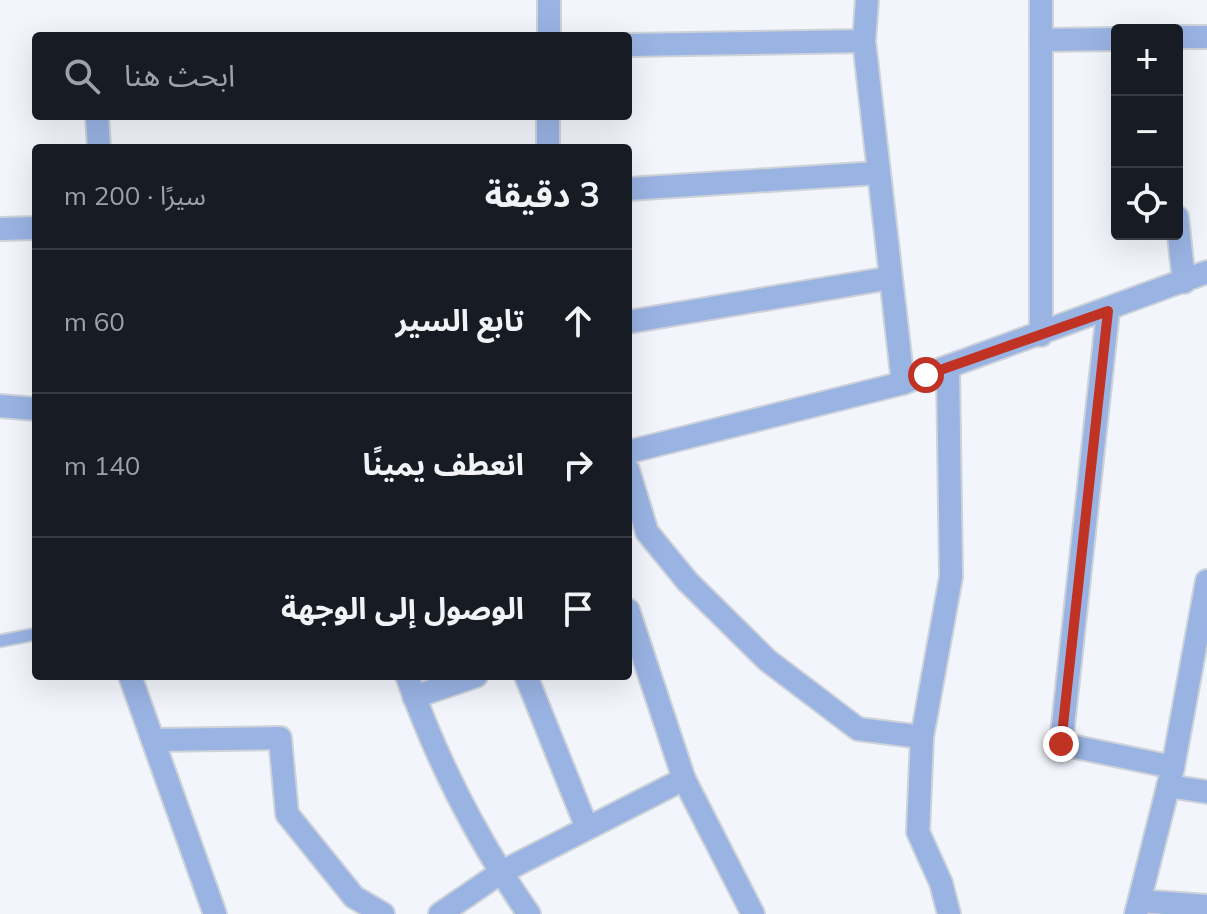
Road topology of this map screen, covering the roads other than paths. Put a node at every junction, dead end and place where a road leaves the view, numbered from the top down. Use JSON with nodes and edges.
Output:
{"nodes":[{"id":1,"x":549,"y":0,"type":"edge"},
{"id":2,"x":867,"y":0,"type":"edge"},
{"id":3,"x":1041,"y":0,"type":"edge"},
{"id":4,"x":549,"y":32,"type":"edge"},
{"id":5,"x":1183,"y":37,"type":"edge"},
{"id":6,"x":1207,"y":37,"type":"edge"},
{"id":7,"x":1111,"y":39,"type":"edge"},
{"id":8,"x":1041,"y":40,"type":"junction"},
{"id":9,"x":864,"y":41,"type":"junction"},
{"id":10,"x":632,"y":45,"type":"edge"},
{"id":11,"x":97,"y":120,"type":"edge"},
{"id":12,"x":548,"y":120,"type":"edge"},
{"id":13,"x":99,"y":144,"type":"edge"},
{"id":14,"x":548,"y":144,"type":"edge"},
{"id":15,"x":878,"y":173,"type":"junction"},
{"id":16,"x":632,"y":189,"type":"edge"},
{"id":17,"x":32,"y":228,"type":"edge"},
{"id":18,"x":0,"y":229,"type":"edge"},
{"id":19,"x":1179,"y":240,"type":"edge"},
{"id":20,"x":1207,"y":272,"type":"edge"},
{"id":21,"x":890,"y":278,"type":"junction"},
{"id":22,"x":1184,"y":282,"type":"junction"},
{"id":23,"x":1108,"y":311,"type":"junction"},
{"id":24,"x":632,"y":321,"type":"edge"},
{"id":25,"x":1041,"y":335,"type":"junction"},
{"id":26,"x":948,"y":367,"type":"junction"},
{"id":27,"x":903,"y":383,"type":"junction"},
{"id":28,"x":0,"y":406,"type":"edge"},
{"id":29,"x":32,"y":409,"type":"edge"},
{"id":30,"x":632,"y":451,"type":"edge"},
{"id":31,"x":632,"y":483,"type":"edge"},
{"id":32,"x":1207,"y":581,"type":"edge"},
{"id":33,"x":632,"y":628,"type":"edge"},
{"id":34,"x":32,"y":635,"type":"edge"},
{"id":35,"x":0,"y":641,"type":"edge"},
{"id":36,"x":131,"y":680,"type":"edge"},
{"id":37,"x":452,"y":680,"type":"edge"},
{"id":38,"x":528,"y":680,"type":"edge"},
{"id":39,"x":410,"y":687,"type":"edge"},
{"id":40,"x":922,"y":737,"type":"junction"},
{"id":41,"x":153,"y":740,"type":"junction"},
{"id":42,"x":1170,"y":776,"type":"junction"},
{"id":43,"x":684,"y":779,"type":"junction"},
{"id":44,"x":1207,"y":792,"type":"edge"},
{"id":45,"x":587,"y":828,"type":"junction"},
{"id":46,"x":500,"y":873,"type":"junction"},
{"id":47,"x":1207,"y":906,"type":"edge"},
{"id":48,"x":1138,"y":908,"type":"edge"},
{"id":49,"x":215,"y":914,"type":"edge"},
{"id":50,"x":383,"y":914,"type":"edge"},
{"id":51,"x":440,"y":914,"type":"edge"},
{"id":52,"x":529,"y":914,"type":"edge"},
{"id":53,"x":753,"y":914,"type":"edge"},
{"id":54,"x":949,"y":914,"type":"edge"}],
"edges":[{"from":1,"to":4,"type":"street"},
{"from":2,"to":9,"type":"street"},
{"from":3,"to":8,"type":"street"},
{"from":5,"to":6,"type":"street"},
{"from":7,"to":8,"type":"street"},
{"from":8,"to":25,"type":"street"},
{"from":9,"to":10,"type":"street"},
{"from":9,"to":15,"type":"street"},
{"from":11,"to":13,"type":"street"},
{"from":12,"to":14,"type":"street"},
{"from":15,"to":16,"type":"street"},
{"from":15,"to":21,"type":"street"},
{"from":17,"to":18,"type":"street"},
{"from":19,"to":22,"type":"street"},
{"from":20,"to":22,"type":"street"},
{"from":21,"to":24,"type":"street"},
{"from":21,"to":27,"type":"street"},
{"from":22,"to":23,"type":"street"},
{"from":23,"to":25,"type":"street"},
{"from":23,"to":42,"type":"street"},
{"from":25,"to":26,"type":"street"},
{"from":26,"to":27,"type":"street"},
{"from":26,"to":40,"type":"street"},
{"from":27,"to":30,"type":"street"},
{"from":28,"to":29,"type":"street"},
{"from":31,"to":40,"type":"street"},
{"from":32,"to":42,"type":"street"},
{"from":33,"to":43,"type":"street"},
{"from":34,"to":35,"type":"lane"},
{"from":36,"to":41,"type":"street"},
{"from":37,"to":39,"type":"street"},
{"from":38,"to":45,"type":"street"},
{"from":39,"to":46,"type":"street"},
{"from":40,"to":54,"type":"street"},
{"from":41,"to":49,"type":"street"},
{"from":41,"to":50,"type":"street"},
{"from":42,"to":44,"type":"street"},
{"from":42,"to":48,"type":"street"},
{"from":43,"to":45,"type":"street"},
{"from":43,"to":53,"type":"street"},
{"from":45,"to":46,"type":"street"},
{"from":46,"to":51,"type":"street"},
{"from":46,"to":52,"type":"street"},
{"from":47,"to":48,"type":"street"}]}
